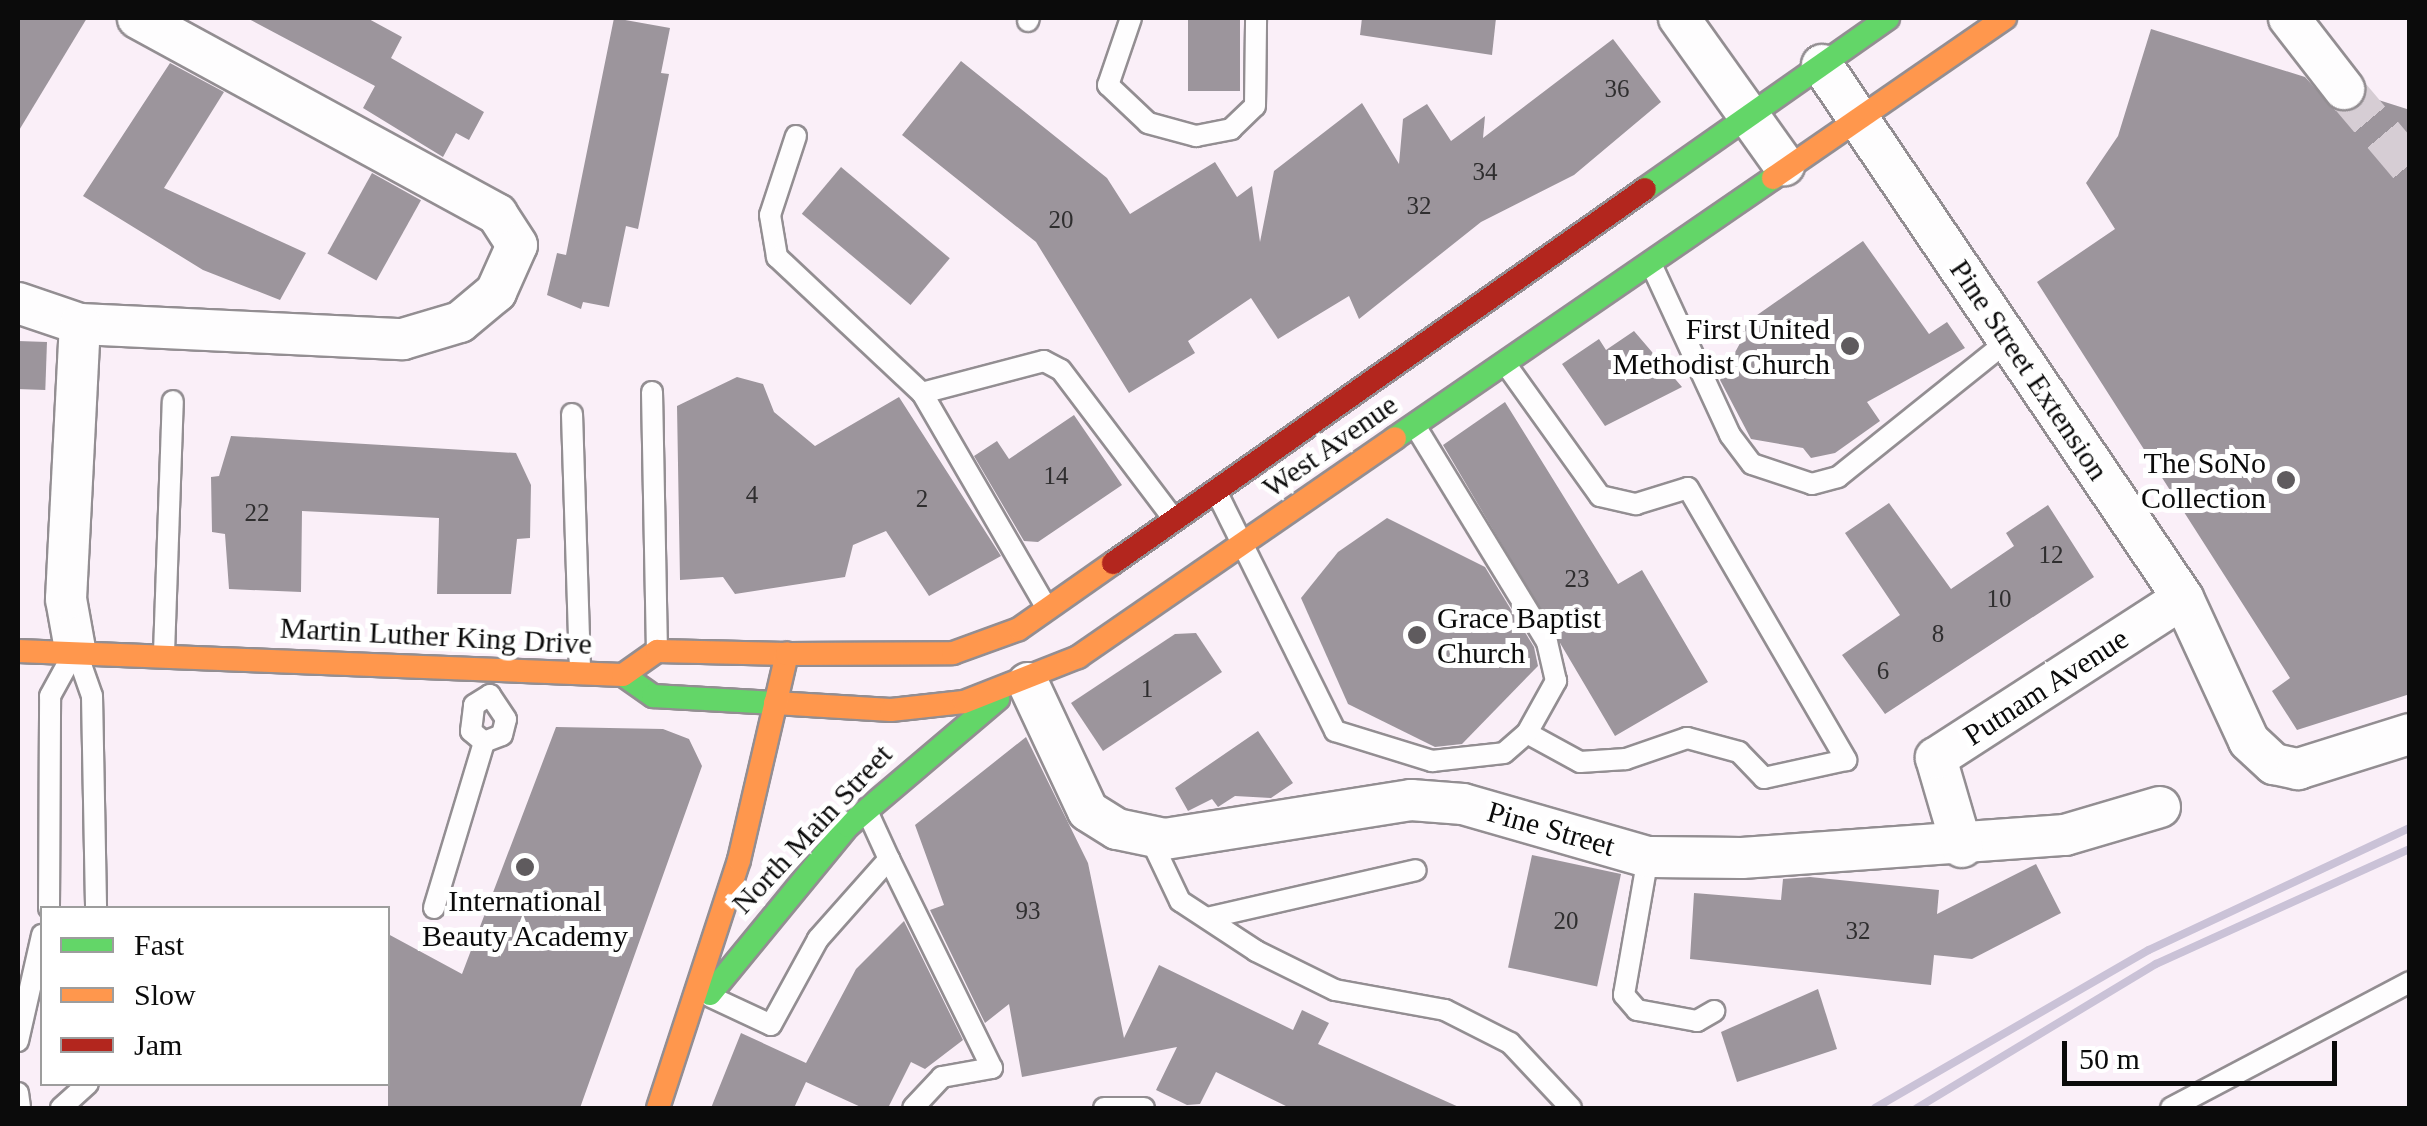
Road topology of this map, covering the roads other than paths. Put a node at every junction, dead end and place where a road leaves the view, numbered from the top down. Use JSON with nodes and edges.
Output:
{"nodes":[{"id":1,"x":138,"y":18,"type":"edge"},
{"id":2,"x":1131,"y":18,"type":"edge"},
{"id":3,"x":1256,"y":18,"type":"edge"},
{"id":4,"x":1679,"y":18,"type":"edge"},
{"id":5,"x":1888,"y":18,"type":"edge"},
{"id":6,"x":2005,"y":18,"type":"edge"},
{"id":7,"x":2288,"y":18,"type":"edge"},
{"id":8,"x":1822,"y":65,"type":"junction"},
{"id":9,"x":2344,"y":89,"type":"tunnel mouth"},
{"id":10,"x":1750,"y":113,"type":"junction"},
{"id":11,"x":1857,"y":114,"type":"junction"},
{"id":12,"x":796,"y":136,"type":"dead end"},
{"id":13,"x":1784,"y":164,"type":"junction"},
{"id":14,"x":1648,"y":259,"type":"junction"},
{"id":15,"x":18,"y":303,"type":"edge"},
{"id":16,"x":80,"y":324,"type":"junction"},
{"id":17,"x":2010,"y":340,"type":"junction"},
{"id":18,"x":1504,"y":360,"type":"junction"},
{"id":19,"x":652,"y":392,"type":"dead end"},
{"id":20,"x":922,"y":393,"type":"junction"},
{"id":21,"x":174,"y":401,"type":"dead end"},
{"id":22,"x":572,"y":414,"type":"dead end"},
{"id":23,"x":1414,"y":424,"type":"junction"},
{"id":24,"x":1215,"y":489,"type":"junction"},
{"id":25,"x":1174,"y":518,"type":"junction"},
{"id":26,"x":1242,"y":544,"type":"junction"},
{"id":27,"x":2183,"y":598,"type":"junction"},
{"id":28,"x":1046,"y":610,"type":"junction"},
{"id":29,"x":76,"y":649,"type":"junction"},
{"id":30,"x":18,"y":651,"type":"edge"},
{"id":31,"x":657,"y":651,"type":"junction"},
{"id":32,"x":164,"y":653,"type":"junction"},
{"id":33,"x":787,"y":654,"type":"junction"},
{"id":34,"x":493,"y":669,"type":"junction"},
{"id":35,"x":580,"y":673,"type":"junction"},
{"id":36,"x":622,"y":675,"type":"junction"},
{"id":37,"x":1018,"y":687,"type":"junction"},
{"id":38,"x":776,"y":703,"type":"junction"},
{"id":39,"x":1528,"y":733,"type":"junction"},
{"id":40,"x":2410,"y":734,"type":"edge"},
{"id":41,"x":2160,"y":807,"type":"dead end"},
{"id":42,"x":866,"y":809,"type":"junction"},
{"id":43,"x":1149,"y":836,"type":"junction"},
{"id":44,"x":1962,"y":847,"type":"junction"},
{"id":45,"x":1648,"y":857,"type":"junction"},
{"id":46,"x":889,"y":860,"type":"junction"},
{"id":47,"x":1416,"y":870,"type":"dead end"},
{"id":48,"x":792,"y":886,"type":"junction"},
{"id":49,"x":49,"y":906,"type":"edge"},
{"id":50,"x":96,"y":906,"type":"edge"},
{"id":51,"x":434,"y":908,"type":"dead end"},
{"id":52,"x":838,"y":917,"type":"junction"},
{"id":53,"x":1206,"y":918,"type":"junction"},
{"id":54,"x":40,"y":945,"type":"edge"},
{"id":55,"x":2410,"y":982,"type":"edge"},
{"id":56,"x":709,"y":996,"type":"junction"},
{"id":57,"x":1714,"y":1010,"type":"dead end"},
{"id":58,"x":683,"y":1032,"type":"junction"},
{"id":59,"x":18,"y":1041,"type":"edge"},
{"id":60,"x":86,"y":1086,"type":"edge"},
{"id":61,"x":18,"y":1093,"type":"edge"},
{"id":62,"x":20,"y":1108,"type":"edge"},
{"id":63,"x":61,"y":1108,"type":"edge"},
{"id":64,"x":658,"y":1108,"type":"edge"},
{"id":65,"x":913,"y":1108,"type":"edge"},
{"id":66,"x":1104,"y":1108,"type":"edge"},
{"id":67,"x":1144,"y":1108,"type":"edge"},
{"id":68,"x":1570,"y":1108,"type":"edge"},
{"id":69,"x":2171,"y":1108,"type":"edge"}],
"edges":[{"from":1,"to":16,"type":"street"},
{"from":2,"to":3,"type":"lane"},
{"from":4,"to":10,"type":"street"},
{"from":5,"to":8,"type":"main road","name":"West Avenue"},
{"from":6,"to":11,"type":"main road","name":"West Avenue"},
{"from":7,"to":9,"type":"street"},
{"from":8,"to":10,"type":"main road","name":"West Avenue"},
{"from":8,"to":11,"type":"street","name":"Pine Street Extension"},
{"from":10,"to":13,"type":"street"},
{"from":10,"to":24,"type":"main road","name":"West Avenue"},
{"from":11,"to":13,"type":"main road","name":"West Avenue"},
{"from":11,"to":17,"type":"street","name":"Pine Street Extension"},
{"from":12,"to":20,"type":"lane"},
{"from":13,"to":14,"type":"main road","name":"West Avenue"},
{"from":14,"to":17,"type":"lane"},
{"from":14,"to":18,"type":"main road","name":"West Avenue"},
{"from":15,"to":16,"type":"street"},
{"from":16,"to":29,"type":"street"},
{"from":17,"to":27,"type":"street","name":"Pine Street Extension"},
{"from":18,"to":23,"type":"main road","name":"West Avenue"},
{"from":18,"to":39,"type":"lane"},
{"from":19,"to":31,"type":"lane"},
{"from":20,"to":25,"type":"lane"},
{"from":20,"to":28,"type":"lane"},
{"from":21,"to":32,"type":"lane"},
{"from":22,"to":35,"type":"lane"},
{"from":23,"to":26,"type":"main road","name":"West Avenue"},
{"from":23,"to":39,"type":"lane"},
{"from":24,"to":25,"type":"main road","name":"West Avenue"},
{"from":24,"to":26,"type":"lane"},
{"from":25,"to":28,"type":"main road","name":"West Avenue"},
{"from":26,"to":37,"type":"main road","name":"West Avenue"},
{"from":26,"to":39,"type":"lane"},
{"from":27,"to":40,"type":"street","name":"Pine Street Extension"},
{"from":27,"to":44,"type":"street","name":"Putnam Avenue"},
{"from":28,"to":33,"type":"main road","name":"West Avenue"},
{"from":29,"to":30,"type":"main road","name":"Martin Luther King Drive"},
{"from":29,"to":32,"type":"main road","name":"Martin Luther King Drive"},
{"from":29,"to":49,"type":"lane"},
{"from":29,"to":50,"type":"lane"},
{"from":31,"to":33,"type":"main road"},
{"from":31,"to":36,"type":"main road","name":"Martin Luther King Drive"},
{"from":32,"to":34,"type":"main road","name":"Martin Luther King Drive"},
{"from":33,"to":38,"type":"main road","name":"North Main Street"},
{"from":34,"to":35,"type":"main road","name":"Martin Luther King Drive"},
{"from":34,"to":51,"type":"lane"},
{"from":35,"to":36,"type":"main road","name":"Martin Luther King Drive"},
{"from":36,"to":38,"type":"main road","name":"West Avenue"},
{"from":37,"to":38,"type":"main road","name":"West Avenue"},
{"from":37,"to":42,"type":"main road","name":"North Main Street"},
{"from":37,"to":43,"type":"street"},
{"from":38,"to":58,"type":"main road","name":"North Main Street"},
{"from":41,"to":44,"type":"street","name":"Pine Street"},
{"from":42,"to":46,"type":"lane"},
{"from":42,"to":48,"type":"main road","name":"North Main Street"},
{"from":43,"to":45,"type":"street","name":"Pine Street"},
{"from":43,"to":53,"type":"lane"},
{"from":44,"to":45,"type":"street","name":"Pine Street"},
{"from":45,"to":57,"type":"lane"},
{"from":46,"to":52,"type":"lane"},
{"from":46,"to":65,"type":"lane"},
{"from":47,"to":53,"type":"lane"},
{"from":48,"to":52,"type":"lane"},
{"from":48,"to":56,"type":"main road","name":"North Main Street"},
{"from":52,"to":56,"type":"lane"},
{"from":53,"to":68,"type":"lane"},
{"from":54,"to":59,"type":"lane"},
{"from":55,"to":69,"type":"lane"},
{"from":56,"to":58,"type":"main road","name":"North Main Street"},
{"from":58,"to":64,"type":"main road","name":"North Main Street"},
{"from":60,"to":63,"type":"lane"},
{"from":61,"to":62,"type":"lane"},
{"from":66,"to":67,"type":"lane"}]}
